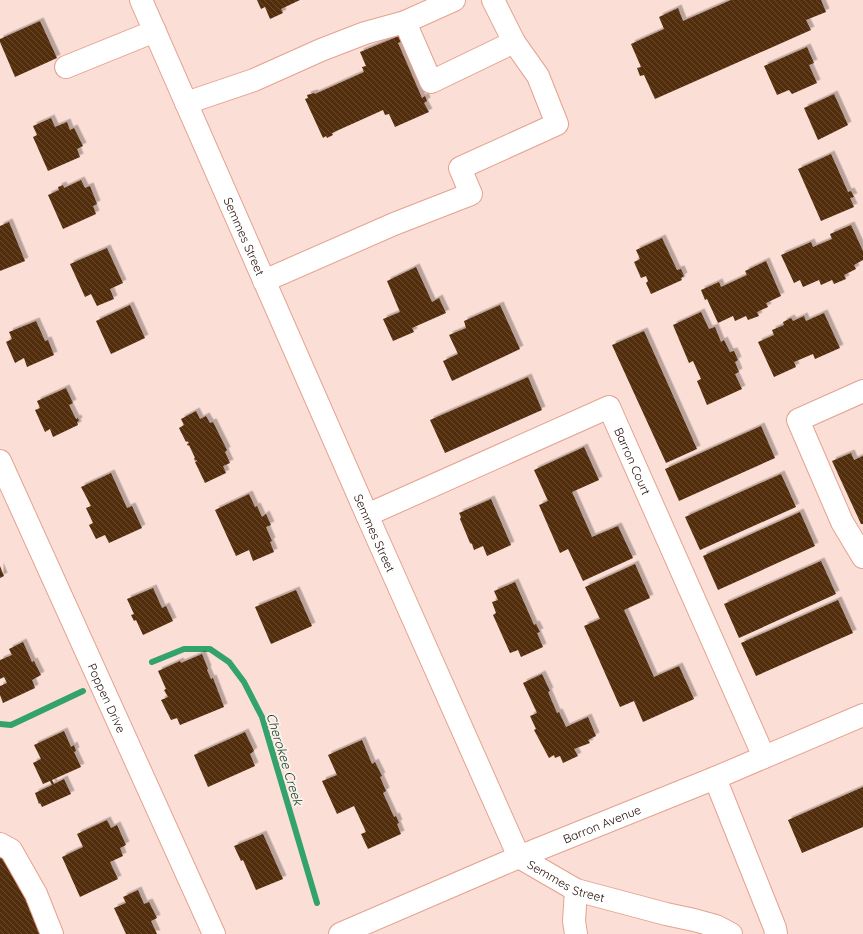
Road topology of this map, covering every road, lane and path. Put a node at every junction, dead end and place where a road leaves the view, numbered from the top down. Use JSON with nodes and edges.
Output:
{"nodes":[{"id":1,"x":141,"y":0,"type":"edge"},
{"id":2,"x":454,"y":0,"type":"edge"},
{"id":3,"x":493,"y":0,"type":"edge"},
{"id":4,"x":405,"y":22,"type":"junction"},
{"id":5,"x":155,"y":31,"type":"junction"},
{"id":6,"x":514,"y":42,"type":"junction"},
{"id":7,"x":66,"y":66,"type":"dead end"},
{"id":8,"x":186,"y":103,"type":"junction"},
{"id":9,"x":264,"y":281,"type":"junction"},
{"id":10,"x":863,"y":391,"type":"edge"},
{"id":11,"x":0,"y":461,"type":"edge"},
{"id":12,"x":367,"y":515,"type":"junction"},
{"id":13,"x":863,"y":557,"type":"edge"},
{"id":14,"x":863,"y":715,"type":"edge"},
{"id":15,"x":764,"y":757,"type":"junction"},
{"id":16,"x":715,"y":778,"type":"junction"},
{"id":17,"x":0,"y":844,"type":"edge"},
{"id":18,"x":519,"y":857,"type":"junction"},
{"id":19,"x":576,"y":890,"type":"junction"},
{"id":20,"x":52,"y":934,"type":"edge"},
{"id":21,"x":214,"y":934,"type":"edge"},
{"id":22,"x":340,"y":934,"type":"edge"},
{"id":23,"x":576,"y":934,"type":"edge"},
{"id":24,"x":731,"y":934,"type":"edge"},
{"id":25,"x":776,"y":934,"type":"edge"}],
"edges":[{"from":1,"to":5,"type":"main road","name":"Semmes Street"},
{"from":2,"to":4,"type":"main road"},
{"from":3,"to":6,"type":"main road"},
{"from":4,"to":6,"type":"main road"},
{"from":4,"to":8,"type":"main road"},
{"from":5,"to":7,"type":"main road"},
{"from":5,"to":8,"type":"main road","name":"Semmes Street"},
{"from":6,"to":9,"type":"main road"},
{"from":8,"to":9,"type":"main road","name":"Semmes Street"},
{"from":9,"to":12,"type":"main road","name":"Semmes Street"},
{"from":10,"to":13,"type":"main road"},
{"from":11,"to":21,"type":"main road","name":"Poppen Drive"},
{"from":12,"to":15,"type":"main road","name":"Barron Court"},
{"from":12,"to":18,"type":"main road","name":"Semmes Street"},
{"from":14,"to":15,"type":"main road","name":"Barron Avenue"},
{"from":15,"to":16,"type":"main road","name":"Barron Avenue"},
{"from":16,"to":18,"type":"main road","name":"Barron Avenue"},
{"from":16,"to":25,"type":"main road"},
{"from":17,"to":20,"type":"main road"},
{"from":18,"to":19,"type":"main road","name":"Semmes Street"},
{"from":18,"to":22,"type":"main road","name":"Barron Avenue"},
{"from":19,"to":23,"type":"main road"},
{"from":19,"to":24,"type":"main road","name":"Semmes Street"}]}
